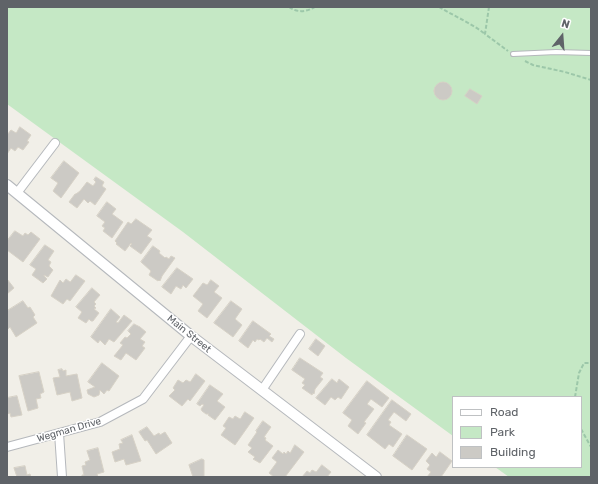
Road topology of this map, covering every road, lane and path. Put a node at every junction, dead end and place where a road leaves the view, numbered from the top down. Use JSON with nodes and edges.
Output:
{"nodes":[{"id":1,"x":289,"y":7,"type":"edge"},
{"id":2,"x":314,"y":7,"type":"edge"},
{"id":3,"x":439,"y":7,"type":"edge"},
{"id":4,"x":485,"y":34,"type":"dead end"},
{"id":5,"x":591,"y":53,"type":"edge"},
{"id":6,"x":513,"y":54,"type":"dead end"},
{"id":7,"x":56,"y":143,"type":"dead end"},
{"id":8,"x":7,"y":185,"type":"edge"},
{"id":9,"x":17,"y":193,"type":"junction"},
{"id":10,"x":300,"y":334,"type":"dead end"},
{"id":11,"x":191,"y":336,"type":"junction"},
{"id":12,"x":591,"y":362,"type":"edge"},
{"id":13,"x":262,"y":390,"type":"junction"},
{"id":14,"x":575,"y":396,"type":"edge"},
{"id":15,"x":582,"y":431,"type":"edge"},
{"id":16,"x":59,"y":433,"type":"junction"},
{"id":17,"x":7,"y":447,"type":"edge"},
{"id":18,"x":591,"y":447,"type":"edge"},
{"id":19,"x":62,"y":477,"type":"edge"},
{"id":20,"x":376,"y":477,"type":"edge"}],
"edges":[{"from":1,"to":2,"type":"path"},
{"from":3,"to":4,"type":"path"},
{"from":5,"to":6,"type":"lane"},
{"from":7,"to":9,"type":"street"},
{"from":8,"to":9,"type":"street","name":"Main Street"},
{"from":9,"to":11,"type":"street","name":"Main Street"},
{"from":10,"to":13,"type":"street"},
{"from":11,"to":13,"type":"street","name":"Main Street"},
{"from":11,"to":16,"type":"street","name":"Wegman Drive"},
{"from":12,"to":14,"type":"path"},
{"from":13,"to":20,"type":"street","name":"Main Street"},
{"from":15,"to":18,"type":"path"},
{"from":16,"to":17,"type":"street","name":"Wegman Drive"},
{"from":16,"to":19,"type":"street"}]}
